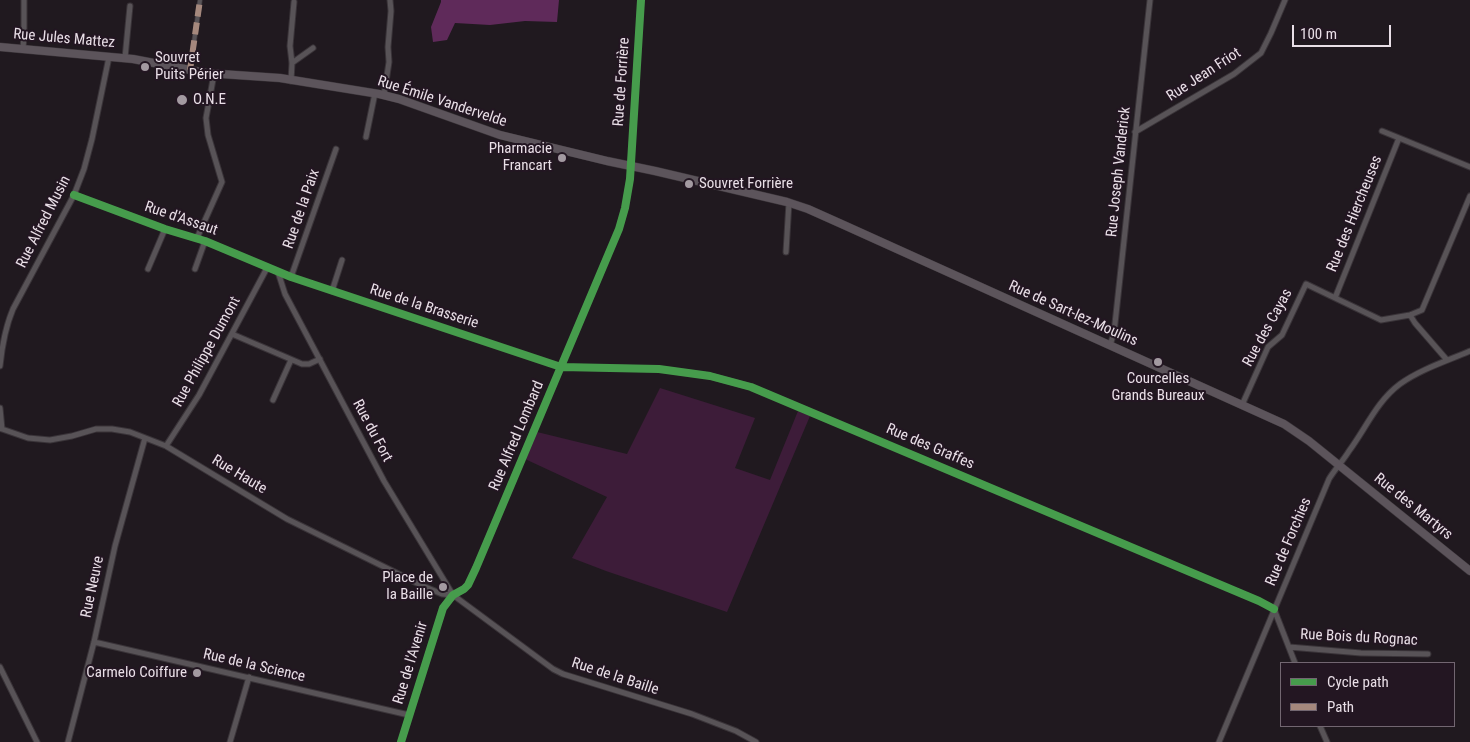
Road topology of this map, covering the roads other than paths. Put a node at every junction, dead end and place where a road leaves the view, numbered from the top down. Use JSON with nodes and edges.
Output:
{"nodes":[{"id":1,"x":24,"y":0,"type":"edge"},
{"id":2,"x":200,"y":0,"type":"edge"},
{"id":3,"x":390,"y":0,"type":"edge"},
{"id":4,"x":641,"y":0,"type":"edge"},
{"id":5,"x":1150,"y":0,"type":"edge"},
{"id":6,"x":1285,"y":0,"type":"edge"},
{"id":7,"x":294,"y":2,"type":"dead end"},
{"id":8,"x":130,"y":6,"type":"dead end"},
{"id":9,"x":0,"y":47,"type":"edge"},
{"id":10,"x":313,"y":48,"type":"dead end"},
{"id":11,"x":23,"y":49,"type":"junction"},
{"id":12,"x":109,"y":56,"type":"junction"},
{"id":13,"x":125,"y":58,"type":"junction"},
{"id":14,"x":292,"y":63,"type":"junction"},
{"id":15,"x":190,"y":70,"type":"junction"},
{"id":16,"x":214,"y":74,"type":"junction"},
{"id":17,"x":291,"y":81,"type":"junction"},
{"id":18,"x":375,"y":93,"type":"junction"},
{"id":19,"x":384,"y":95,"type":"junction"},
{"id":20,"x":1382,"y":131,"type":"dead end"},
{"id":21,"x":1135,"y":132,"type":"junction"},
{"id":22,"x":366,"y":137,"type":"dead end"},
{"id":23,"x":1399,"y":138,"type":"junction"},
{"id":24,"x":336,"y":149,"type":"dead end"},
{"id":25,"x":631,"y":167,"type":"junction"},
{"id":26,"x":1470,"y":167,"type":"edge"},
{"id":27,"x":74,"y":195,"type":"junction"},
{"id":28,"x":1470,"y":196,"type":"edge"},
{"id":29,"x":789,"y":202,"type":"junction"},
{"id":30,"x":165,"y":229,"type":"junction"},
{"id":31,"x":197,"y":238,"type":"junction"},
{"id":32,"x":205,"y":241,"type":"junction"},
{"id":33,"x":786,"y":252,"type":"dead end"},
{"id":34,"x":342,"y":260,"type":"dead end"},
{"id":35,"x":267,"y":268,"type":"junction"},
{"id":36,"x":148,"y":269,"type":"dead end"},
{"id":37,"x":195,"y":269,"type":"dead end"},
{"id":38,"x":278,"y":272,"type":"junction"},
{"id":39,"x":291,"y":277,"type":"junction"},
{"id":40,"x":332,"y":290,"type":"junction"},
{"id":41,"x":1335,"y":298,"type":"junction"},
{"id":42,"x":1410,"y":315,"type":"junction"},
{"id":43,"x":232,"y":334,"type":"junction"},
{"id":44,"x":1110,"y":345,"type":"junction"},
{"id":45,"x":1470,"y":351,"type":"edge"},
{"id":46,"x":320,"y":359,"type":"junction"},
{"id":47,"x":291,"y":360,"type":"junction"},
{"id":48,"x":1447,"y":360,"type":"junction"},
{"id":49,"x":0,"y":366,"type":"edge"},
{"id":50,"x":561,"y":367,"type":"junction"},
{"id":51,"x":274,"y":400,"type":"dead end"},
{"id":52,"x":1242,"y":405,"type":"junction"},
{"id":53,"x":0,"y":408,"type":"edge"},
{"id":54,"x":1,"y":430,"type":"edge"},
{"id":55,"x":145,"y":438,"type":"junction"},
{"id":56,"x":166,"y":446,"type":"junction"},
{"id":57,"x":1338,"y":465,"type":"junction"},
{"id":58,"x":1470,"y":571,"type":"edge"},
{"id":59,"x":453,"y":595,"type":"junction"},
{"id":60,"x":1274,"y":609,"type":"junction"},
{"id":61,"x":94,"y":642,"type":"junction"},
{"id":62,"x":1289,"y":647,"type":"junction"},
{"id":63,"x":1428,"y":654,"type":"dead end"},
{"id":64,"x":1296,"y":662,"type":"edge"},
{"id":65,"x":0,"y":667,"type":"edge"},
{"id":66,"x":249,"y":677,"type":"junction"},
{"id":67,"x":409,"y":715,"type":"junction"},
{"id":68,"x":1320,"y":727,"type":"edge"},
{"id":69,"x":37,"y":742,"type":"edge"},
{"id":70,"x":68,"y":742,"type":"edge"},
{"id":71,"x":230,"y":742,"type":"edge"},
{"id":72,"x":401,"y":742,"type":"edge"},
{"id":73,"x":756,"y":742,"type":"edge"},
{"id":74,"x":1219,"y":742,"type":"edge"},
{"id":75,"x":1327,"y":742,"type":"edge"}],
"edges":[{"from":1,"to":11,"type":"street"},
{"from":2,"to":15,"type":"street"},
{"from":3,"to":19,"type":"street"},
{"from":4,"to":25,"type":"street","name":"Rue de Forrière"},
{"from":5,"to":21,"type":"street","name":"Rue Joseph Vanderick"},
{"from":6,"to":21,"type":"street","name":"Rue Jean Friot"},
{"from":7,"to":14,"type":"street"},
{"from":8,"to":13,"type":"street"},
{"from":9,"to":11,"type":"main road","name":"Rue Jules Mattez"},
{"from":10,"to":14,"type":"street"},
{"from":11,"to":12,"type":"main road","name":"Rue Jules Mattez"},
{"from":12,"to":13,"type":"main road","name":"Rue Jules Mattez"},
{"from":12,"to":27,"type":"street","name":"Rue Alfred Musin"},
{"from":13,"to":15,"type":"main road","name":"Rue Émile Vandervelde"},
{"from":14,"to":17,"type":"street"},
{"from":15,"to":16,"type":"main road","name":"Rue Émile Vandervelde"},
{"from":16,"to":17,"type":"main road","name":"Rue Émile Vandervelde"},
{"from":16,"to":31,"type":"street"},
{"from":17,"to":18,"type":"main road","name":"Rue Émile Vandervelde"},
{"from":18,"to":19,"type":"main road","name":"Rue Émile Vandervelde"},
{"from":18,"to":22,"type":"street"},
{"from":19,"to":25,"type":"main road","name":"Rue Émile Vandervelde"},
{"from":20,"to":23,"type":"street"},
{"from":21,"to":44,"type":"street","name":"Rue Joseph Vanderick"},
{"from":23,"to":26,"type":"street"},
{"from":23,"to":41,"type":"street","name":"Rue des Hiercheuses"},
{"from":24,"to":39,"type":"street","name":"Rue de la Paix"},
{"from":25,"to":29,"type":"main road","name":"Rue de Sart-lez-Moulins"},
{"from":25,"to":50,"type":"street","name":"Rue Alfred Lombard"},
{"from":27,"to":30,"type":"street","name":"Rue d'Assaut"},
{"from":27,"to":49,"type":"street","name":"Rue Alfred Musin"},
{"from":28,"to":42,"type":"street"},
{"from":29,"to":33,"type":"street"},
{"from":29,"to":44,"type":"main road","name":"Rue de Sart-lez-Moulins"},
{"from":30,"to":31,"type":"street","name":"Rue d'Assaut"},
{"from":30,"to":36,"type":"street"},
{"from":31,"to":32,"type":"street","name":"Rue d'Assaut"},
{"from":32,"to":35,"type":"street","name":"Rue d'Assaut"},
{"from":32,"to":37,"type":"street"},
{"from":34,"to":40,"type":"street"},
{"from":35,"to":38,"type":"street","name":"Rue d'Assaut"},
{"from":35,"to":43,"type":"street","name":"Rue Philippe Dumont"},
{"from":38,"to":39,"type":"street","name":"Rue de la Brasserie"},
{"from":38,"to":46,"type":"street","name":"Rue du Fort"},
{"from":39,"to":40,"type":"street","name":"Rue de la Brasserie"},
{"from":40,"to":50,"type":"street","name":"Rue de la Brasserie"},
{"from":41,"to":42,"type":"street","name":"Rue des Cayas"},
{"from":41,"to":52,"type":"street","name":"Rue des Cayas"},
{"from":42,"to":48,"type":"street"},
{"from":43,"to":47,"type":"street"},
{"from":43,"to":56,"type":"street","name":"Rue Philippe Dumont"},
{"from":44,"to":52,"type":"main road","name":"Rue de Sart-lez-Moulins"},
{"from":45,"to":48,"type":"street","name":"Rue de Forchies"},
{"from":46,"to":47,"type":"street"},
{"from":46,"to":59,"type":"street","name":"Rue du Fort"},
{"from":47,"to":51,"type":"street"},
{"from":48,"to":57,"type":"street","name":"Rue de Forchies"},
{"from":50,"to":59,"type":"street","name":"Rue Alfred Lombard"},
{"from":50,"to":60,"type":"street","name":"Rue des Graffes"},
{"from":52,"to":57,"type":"main road","name":"Rue de Sart-lez-Moulins"},
{"from":53,"to":54,"type":"street"},
{"from":54,"to":55,"type":"street","name":"Rue Haute"},
{"from":55,"to":56,"type":"street","name":"Rue Haute"},
{"from":55,"to":61,"type":"street","name":"Rue Neuve"},
{"from":56,"to":59,"type":"street","name":"Rue Haute"},
{"from":57,"to":58,"type":"main road","name":"Rue des Martyrs"},
{"from":57,"to":60,"type":"street","name":"Rue de Forchies"},
{"from":59,"to":67,"type":"street","name":"Rue de l'Avenir"},
{"from":59,"to":73,"type":"street","name":"Rue de la Baille"},
{"from":60,"to":62,"type":"street"},
{"from":60,"to":74,"type":"street","name":"Rue de Forchies"},
{"from":61,"to":66,"type":"street","name":"Rue de la Science"},
{"from":61,"to":70,"type":"street","name":"Rue Neuve"},
{"from":62,"to":63,"type":"street","name":"Rue Bois du Rognac"},
{"from":62,"to":64,"type":"street"},
{"from":65,"to":69,"type":"street"},
{"from":66,"to":67,"type":"street","name":"Rue de la Science"},
{"from":66,"to":71,"type":"street"},
{"from":67,"to":72,"type":"street","name":"Rue de l'Avenir"},
{"from":68,"to":75,"type":"street"}]}
